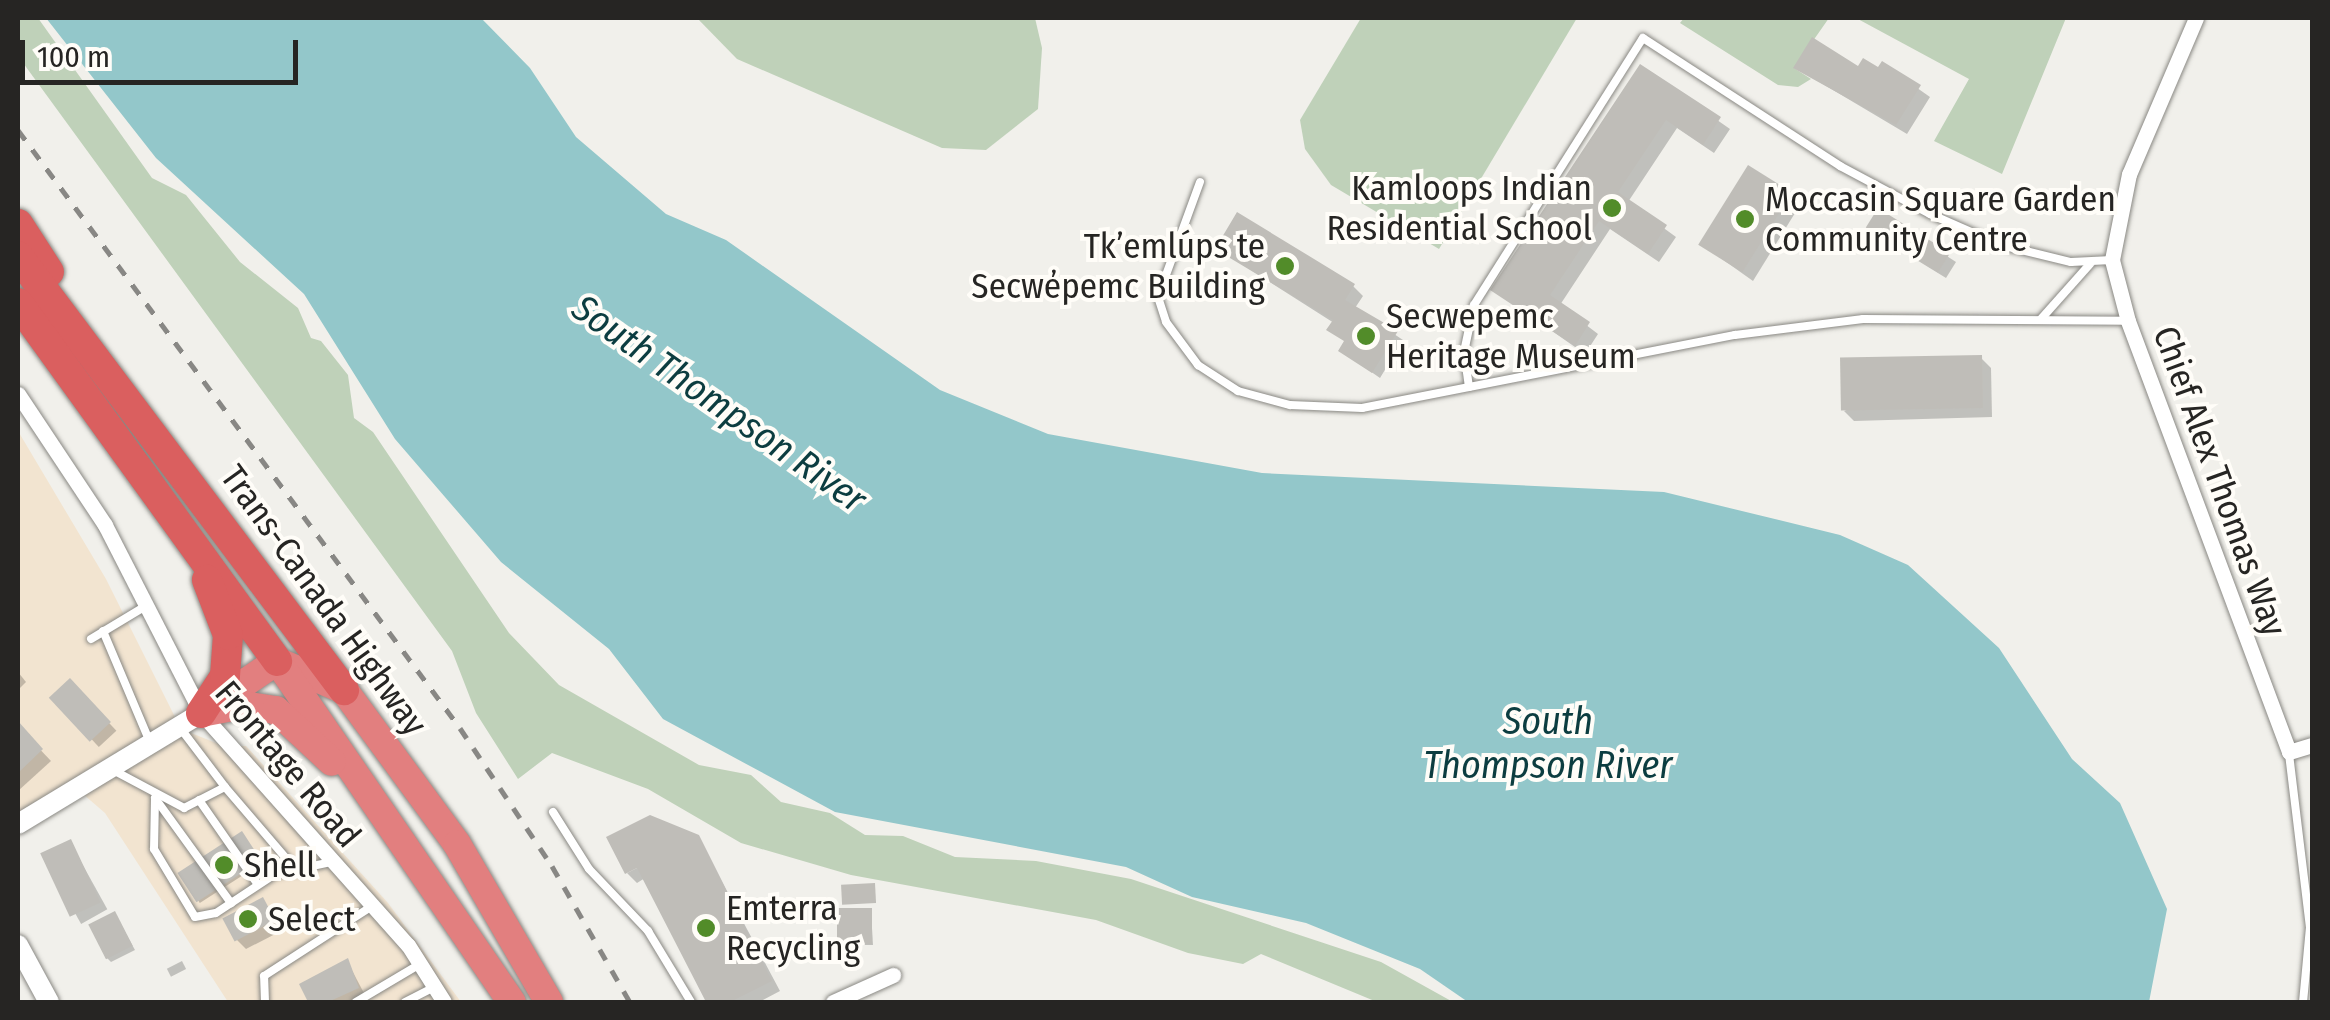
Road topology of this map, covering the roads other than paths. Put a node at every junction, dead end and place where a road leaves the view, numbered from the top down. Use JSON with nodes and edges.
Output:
{"nodes":[{"id":1,"x":2196,"y":18,"type":"edge"},
{"id":2,"x":1200,"y":182,"type":"dead end"},
{"id":3,"x":18,"y":224,"type":"edge"},
{"id":4,"x":18,"y":256,"type":"edge"},
{"id":5,"x":2112,"y":260,"type":"junction"},
{"id":6,"x":2090,"y":264,"type":"junction"},
{"id":7,"x":18,"y":303,"type":"edge"},
{"id":8,"x":2041,"y":319,"type":"junction"},
{"id":9,"x":2128,"y":321,"type":"junction"},
{"id":10,"x":1469,"y":387,"type":"junction"},
{"id":11,"x":18,"y":394,"type":"edge"},
{"id":12,"x":154,"y":434,"type":"junction"},
{"id":13,"x":161,"y":494,"type":"junction"},
{"id":14,"x":144,"y":607,"type":"junction"},
{"id":15,"x":103,"y":631,"type":"junction"},
{"id":16,"x":91,"y":639,"type":"dead end"},
{"id":17,"x":277,"y":660,"type":"junction"},
{"id":18,"x":344,"y":690,"type":"junction"},
{"id":19,"x":191,"y":721,"type":"junction"},
{"id":20,"x":2312,"y":744,"type":"edge"},
{"id":21,"x":152,"y":745,"type":"junction"},
{"id":22,"x":2289,"y":752,"type":"junction"},
{"id":23,"x":110,"y":769,"type":"junction"},
{"id":24,"x":225,"y":786,"type":"junction"},
{"id":25,"x":156,"y":798,"type":"junction"},
{"id":26,"x":200,"y":800,"type":"junction"},
{"id":27,"x":554,"y":812,"type":"dead end"},
{"id":28,"x":18,"y":824,"type":"edge"},
{"id":29,"x":332,"y":862,"type":"junction"},
{"id":30,"x":297,"y":871,"type":"junction"},
{"id":31,"x":258,"y":885,"type":"junction"},
{"id":32,"x":441,"y":892,"type":"junction"},
{"id":33,"x":231,"y":903,"type":"junction"},
{"id":34,"x":372,"y":906,"type":"junction"},
{"id":35,"x":18,"y":945,"type":"edge"},
{"id":36,"x":420,"y":964,"type":"junction"},
{"id":37,"x":893,"y":975,"type":"dead end"},
{"id":38,"x":434,"y":987,"type":"junction"},
{"id":39,"x":50,"y":1002,"type":"edge"},
{"id":40,"x":265,"y":1002,"type":"edge"},
{"id":41,"x":356,"y":1002,"type":"edge"},
{"id":42,"x":404,"y":1002,"type":"edge"},
{"id":43,"x":444,"y":1002,"type":"edge"},
{"id":44,"x":512,"y":1002,"type":"edge"},
{"id":45,"x":549,"y":1002,"type":"edge"},
{"id":46,"x":692,"y":1002,"type":"edge"},
{"id":47,"x":833,"y":1002,"type":"edge"},
{"id":48,"x":2303,"y":1002,"type":"edge"}],
"edges":[{"from":1,"to":5,"type":"street"},
{"from":2,"to":10,"type":"lane","name":"Chief Alex Thomas Way"},
{"from":3,"to":12,"type":"highway"},
{"from":4,"to":12,"type":"highway","name":"Trans-Canada Highway"},
{"from":5,"to":6,"type":"lane"},
{"from":5,"to":9,"type":"street","name":"Chief Alex Thomas Way"},
{"from":6,"to":8,"type":"lane"},
{"from":6,"to":10,"type":"lane"},
{"from":7,"to":13,"type":"highway","name":"Trans-Canada Highway"},
{"from":8,"to":9,"type":"lane","name":"Chief Alex Thomas Way"},
{"from":8,"to":10,"type":"lane","name":"Chief Alex Thomas Way"},
{"from":9,"to":22,"type":"street","name":"Chief Alex Thomas Way"},
{"from":11,"to":14,"type":"street","name":"Frontage Road"},
{"from":12,"to":18,"type":"highway","name":"Trans-Canada Highway"},
{"from":13,"to":17,"type":"highway","name":"Trans-Canada Highway"},
{"from":13,"to":19,"type":"highway"},
{"from":14,"to":15,"type":"lane"},
{"from":14,"to":19,"type":"street","name":"Frontage Road"},
{"from":15,"to":16,"type":"lane"},
{"from":15,"to":21,"type":"lane"},
{"from":17,"to":18,"type":"highway"},
{"from":17,"to":19,"type":"highway"},
{"from":17,"to":32,"type":"highway","name":"Trans-Canada Highway"},
{"from":18,"to":45,"type":"highway","name":"Trans-Canada Highway"},
{"from":19,"to":21,"type":"street"},
{"from":19,"to":24,"type":"lane"},
{"from":19,"to":29,"type":"street","name":"Frontage Road"},
{"from":19,"to":32,"type":"highway"},
{"from":20,"to":22,"type":"street"},
{"from":21,"to":23,"type":"street"},
{"from":22,"to":48,"type":"lane"},
{"from":23,"to":25,"type":"lane"},
{"from":23,"to":28,"type":"street"},
{"from":24,"to":26,"type":"lane"},
{"from":24,"to":30,"type":"lane"},
{"from":25,"to":26,"type":"lane"},
{"from":25,"to":33,"type":"lane"},
{"from":25,"to":33,"type":"lane"},
{"from":26,"to":31,"type":"lane"},
{"from":27,"to":46,"type":"lane"},
{"from":29,"to":30,"type":"lane"},
{"from":29,"to":34,"type":"street","name":"Frontage Road"},
{"from":30,"to":31,"type":"lane"},
{"from":31,"to":33,"type":"lane"},
{"from":32,"to":44,"type":"highway","name":"Trans-Canada Highway"},
{"from":34,"to":36,"type":"street","name":"Frontage Road"},
{"from":34,"to":40,"type":"lane"},
{"from":35,"to":39,"type":"street"},
{"from":36,"to":38,"type":"street","name":"Frontage Road"},
{"from":36,"to":41,"type":"lane"},
{"from":37,"to":47,"type":"street"},
{"from":38,"to":42,"type":"lane"},
{"from":38,"to":43,"type":"street","name":"Frontage Road"}]}
